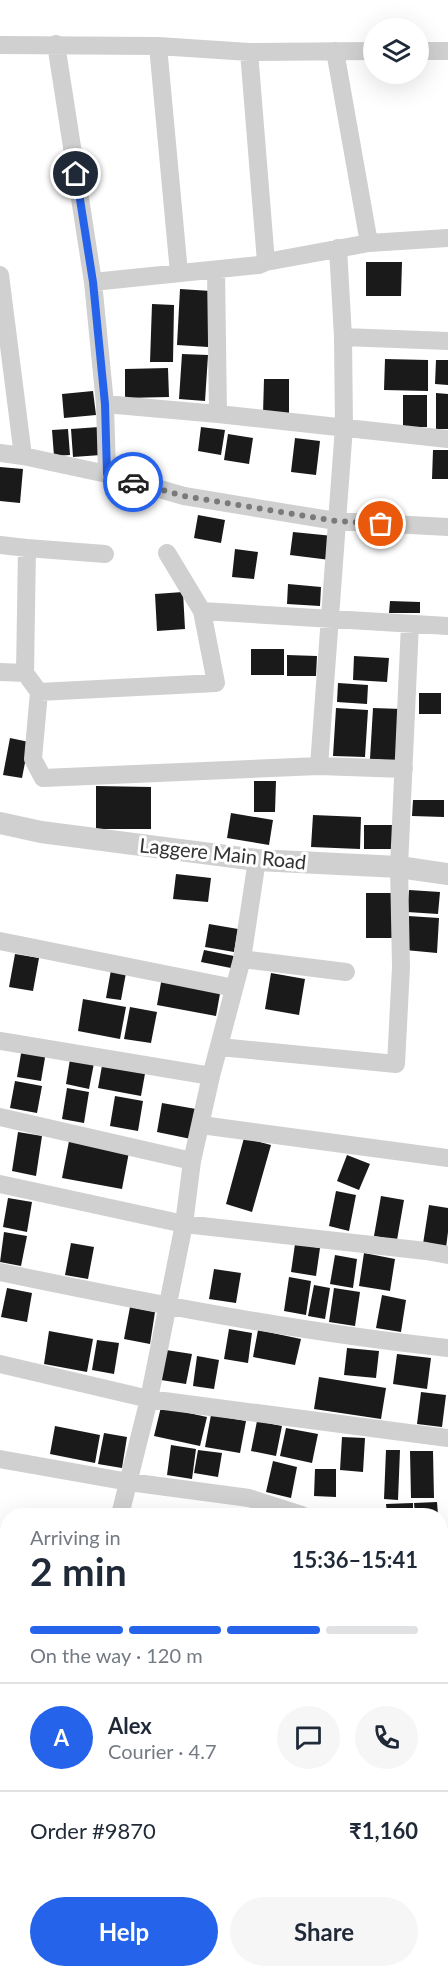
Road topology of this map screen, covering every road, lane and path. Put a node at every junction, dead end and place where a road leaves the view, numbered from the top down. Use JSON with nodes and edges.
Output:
{"nodes":[{"id":1,"x":56,"y":44,"type":"junction"},
{"id":2,"x":0,"y":45,"type":"edge"},
{"id":3,"x":158,"y":46,"type":"junction"},
{"id":4,"x":335,"y":51,"type":"junction"},
{"id":5,"x":363,"y":51,"type":"edge"},
{"id":6,"x":429,"y":51,"type":"edge"},
{"id":7,"x":448,"y":51,"type":"edge"},
{"id":8,"x":249,"y":52,"type":"junction"},
{"id":9,"x":448,"y":235,"type":"edge"},
{"id":10,"x":369,"y":243,"type":"junction"},
{"id":11,"x":338,"y":248,"type":"junction"},
{"id":12,"x":266,"y":262,"type":"junction"},
{"id":13,"x":216,"y":270,"type":"junction"},
{"id":14,"x":179,"y":273,"type":"junction"},
{"id":15,"x":0,"y":274,"type":"edge"},
{"id":16,"x":93,"y":282,"type":"junction"},
{"id":17,"x":343,"y":337,"type":"junction"},
{"id":18,"x":448,"y":341,"type":"edge"},
{"id":19,"x":5,"y":344,"type":"edge"},
{"id":20,"x":105,"y":404,"type":"junction"},
{"id":21,"x":218,"y":414,"type":"junction"},
{"id":22,"x":344,"y":427,"type":"junction"},
{"id":23,"x":448,"y":439,"type":"edge"},
{"id":24,"x":0,"y":453,"type":"edge"},
{"id":25,"x":23,"y":456,"type":"junction"},
{"id":26,"x":107,"y":474,"type":"junction"},
{"id":27,"x":336,"y":521,"type":"junction"},
{"id":28,"x":448,"y":527,"type":"edge"},
{"id":29,"x":0,"y":545,"type":"edge"},
{"id":30,"x":27,"y":548,"type":"junction"},
{"id":31,"x":167,"y":553,"type":"dead end"},
{"id":32,"x":105,"y":554,"type":"dead end"},
{"id":33,"x":202,"y":611,"type":"junction"},
{"id":34,"x":329,"y":619,"type":"junction"},
{"id":35,"x":410,"y":624,"type":"junction"},
{"id":36,"x":448,"y":626,"type":"edge"},
{"id":37,"x":0,"y":672,"type":"edge"},
{"id":38,"x":25,"y":673,"type":"junction"},
{"id":39,"x":39,"y":692,"type":"junction"},
{"id":40,"x":319,"y":766,"type":"junction"},
{"id":41,"x":404,"y":769,"type":"junction"},
{"id":42,"x":0,"y":823,"type":"edge"},
{"id":43,"x":256,"y":860,"type":"junction"},
{"id":44,"x":399,"y":867,"type":"junction"},
{"id":45,"x":448,"y":874,"type":"edge"},
{"id":46,"x":0,"y":941,"type":"edge"},
{"id":47,"x":243,"y":959,"type":"junction"},
{"id":48,"x":346,"y":972,"type":"dead end"},
{"id":49,"x":234,"y":988,"type":"junction"},
{"id":50,"x":0,"y":1041,"type":"edge"},
{"id":51,"x":219,"y":1047,"type":"junction"},
{"id":52,"x":211,"y":1076,"type":"junction"},
{"id":53,"x":0,"y":1117,"type":"edge"},
{"id":54,"x":201,"y":1125,"type":"junction"},
{"id":55,"x":448,"y":1158,"type":"edge"},
{"id":56,"x":192,"y":1161,"type":"junction"},
{"id":57,"x":0,"y":1184,"type":"edge"},
{"id":58,"x":184,"y":1224,"type":"junction"},
{"id":59,"x":448,"y":1255,"type":"edge"},
{"id":60,"x":0,"y":1272,"type":"edge"},
{"id":61,"x":166,"y":1306,"type":"junction"},
{"id":62,"x":448,"y":1348,"type":"edge"},
{"id":63,"x":0,"y":1364,"type":"edge"},
{"id":64,"x":148,"y":1399,"type":"junction"},
{"id":65,"x":448,"y":1438,"type":"edge"},
{"id":66,"x":0,"y":1459,"type":"edge"},
{"id":67,"x":129,"y":1482,"type":"junction"},
{"id":68,"x":122,"y":1508,"type":"edge"},
{"id":69,"x":280,"y":1508,"type":"edge"}],
"edges":[{"from":1,"to":2,"type":"street"},
{"from":1,"to":3,"type":"street"},
{"from":1,"to":16,"type":"street"},
{"from":3,"to":8,"type":"street"},
{"from":3,"to":14,"type":"street"},
{"from":4,"to":5,"type":"street"},
{"from":4,"to":8,"type":"street"},
{"from":4,"to":10,"type":"street"},
{"from":6,"to":7,"type":"street"},
{"from":8,"to":12,"type":"street"},
{"from":9,"to":10,"type":"street"},
{"from":10,"to":11,"type":"street"},
{"from":11,"to":12,"type":"street"},
{"from":11,"to":17,"type":"street"},
{"from":12,"to":13,"type":"street"},
{"from":13,"to":14,"type":"street"},
{"from":13,"to":21,"type":"street"},
{"from":14,"to":16,"type":"street"},
{"from":15,"to":19,"type":"street"},
{"from":16,"to":20,"type":"street"},
{"from":17,"to":18,"type":"street"},
{"from":17,"to":22,"type":"street"},
{"from":19,"to":25,"type":"street"},
{"from":20,"to":21,"type":"street"},
{"from":20,"to":26,"type":"street"},
{"from":21,"to":22,"type":"street"},
{"from":22,"to":23,"type":"street"},
{"from":22,"to":27,"type":"street"},
{"from":24,"to":25,"type":"street"},
{"from":25,"to":26,"type":"street"},
{"from":26,"to":27,"type":"street"},
{"from":27,"to":28,"type":"street"},
{"from":27,"to":34,"type":"street"},
{"from":29,"to":30,"type":"street"},
{"from":30,"to":32,"type":"street"},
{"from":30,"to":38,"type":"street"},
{"from":31,"to":33,"type":"street"},
{"from":33,"to":34,"type":"street"},
{"from":33,"to":39,"type":"street"},
{"from":34,"to":35,"type":"street"},
{"from":34,"to":40,"type":"street"},
{"from":35,"to":36,"type":"street"},
{"from":35,"to":41,"type":"street"},
{"from":37,"to":38,"type":"street"},
{"from":38,"to":39,"type":"street"},
{"from":39,"to":40,"type":"street"},
{"from":40,"to":41,"type":"street"},
{"from":41,"to":44,"type":"street"},
{"from":42,"to":43,"type":"street","name":"Laggere Main Road"},
{"from":43,"to":44,"type":"street","name":"Laggere Main Road"},
{"from":43,"to":47,"type":"street"},
{"from":44,"to":45,"type":"street","name":"Laggere Main Road"},
{"from":44,"to":51,"type":"street"},
{"from":46,"to":49,"type":"street"},
{"from":47,"to":48,"type":"street"},
{"from":47,"to":49,"type":"street"},
{"from":49,"to":51,"type":"street"},
{"from":50,"to":52,"type":"street"},
{"from":51,"to":52,"type":"street"},
{"from":52,"to":54,"type":"street"},
{"from":53,"to":56,"type":"street"},
{"from":54,"to":55,"type":"street"},
{"from":54,"to":56,"type":"street"},
{"from":56,"to":58,"type":"street"},
{"from":57,"to":58,"type":"street"},
{"from":58,"to":59,"type":"street"},
{"from":58,"to":61,"type":"street"},
{"from":60,"to":61,"type":"street"},
{"from":61,"to":62,"type":"street"},
{"from":61,"to":64,"type":"street"},
{"from":63,"to":64,"type":"street"},
{"from":64,"to":65,"type":"street"},
{"from":64,"to":67,"type":"street"},
{"from":66,"to":67,"type":"street"},
{"from":67,"to":68,"type":"street"},
{"from":67,"to":69,"type":"street"}]}
